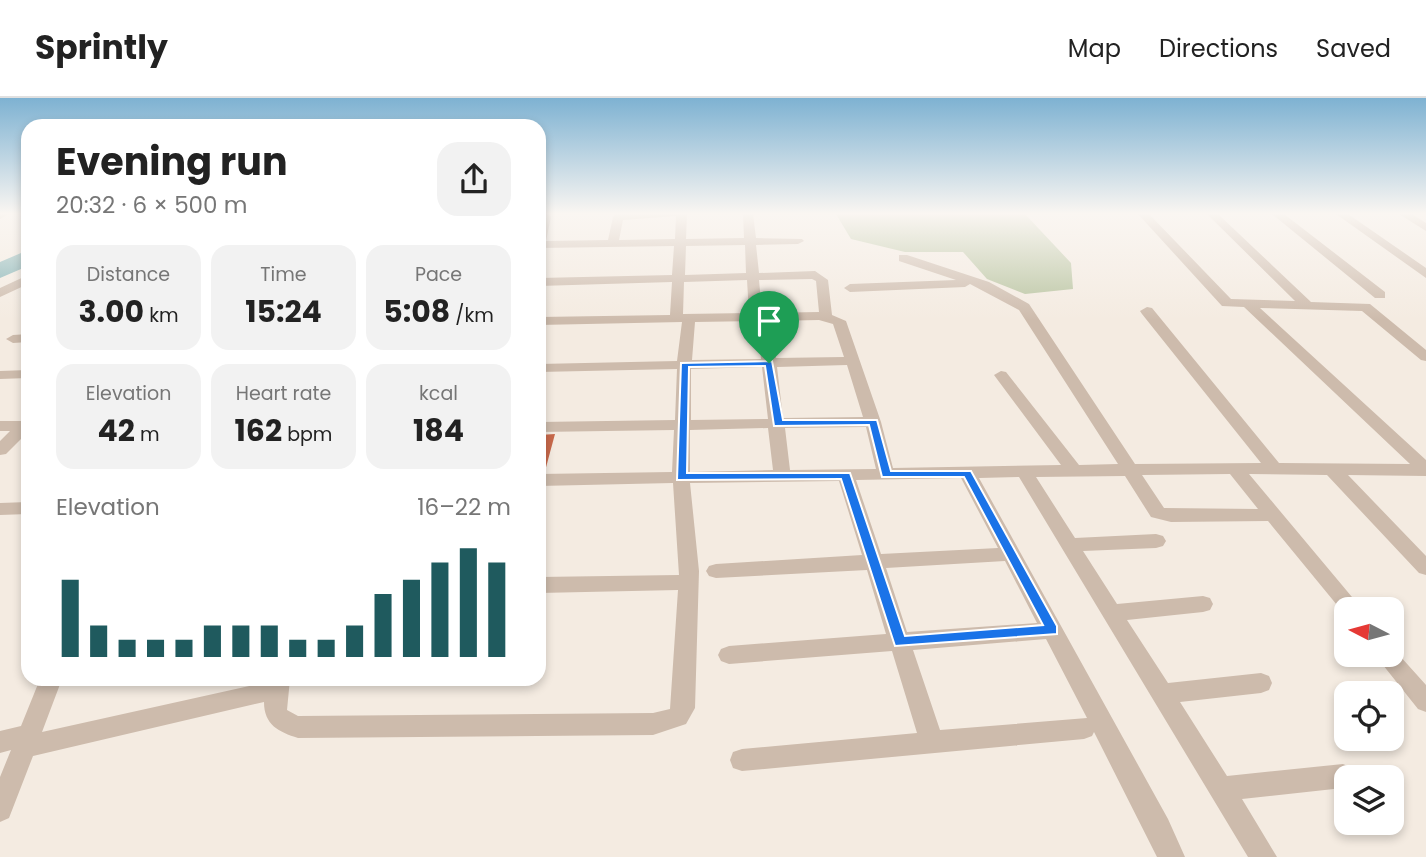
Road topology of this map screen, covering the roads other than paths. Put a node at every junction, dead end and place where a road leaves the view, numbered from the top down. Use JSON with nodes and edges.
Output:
{"nodes":[{"id":1,"x":679,"y":249,"type":"edge"},
{"id":2,"x":751,"y":249,"type":"edge"},
{"id":3,"x":1176,"y":249,"type":"edge"},
{"id":4,"x":1249,"y":249,"type":"edge"},
{"id":5,"x":1322,"y":249,"type":"edge"},
{"id":6,"x":1391,"y":249,"type":"edge"},
{"id":7,"x":903,"y":258,"type":"dead end"},
{"id":8,"x":1426,"y":274,"type":"edge"},
{"id":9,"x":753,"y":277,"type":"junction"},
{"id":10,"x":677,"y":279,"type":"junction"},
{"id":11,"x":21,"y":282,"type":"edge"},
{"id":12,"x":546,"y":282,"type":"edge"},
{"id":13,"x":978,"y":282,"type":"junction"},
{"id":14,"x":850,"y":288,"type":"dead end"},
{"id":15,"x":0,"y":293,"type":"edge"},
{"id":16,"x":1380,"y":295,"type":"dead end"},
{"id":17,"x":1250,"y":305,"type":"junction"},
{"id":18,"x":1308,"y":306,"type":"junction"},
{"id":19,"x":1147,"y":311,"type":"dead end"},
{"id":20,"x":760,"y":317,"type":"junction"},
{"id":21,"x":827,"y":317,"type":"junction"},
{"id":22,"x":682,"y":318,"type":"junction"},
{"id":23,"x":546,"y":321,"type":"edge"},
{"id":24,"x":21,"y":338,"type":"edge"},
{"id":25,"x":13,"y":339,"type":"dead end"},
{"id":26,"x":1426,"y":357,"type":"edge"},
{"id":27,"x":852,"y":360,"type":"junction"},
{"id":28,"x":769,"y":363,"type":"junction"},
{"id":29,"x":684,"y":365,"type":"junction"},
{"id":30,"x":546,"y":368,"type":"edge"},
{"id":31,"x":21,"y":374,"type":"edge"},
{"id":32,"x":0,"y":375,"type":"edge"},
{"id":33,"x":1001,"y":375,"type":"dead end"},
{"id":34,"x":873,"y":422,"type":"junction"},
{"id":35,"x":21,"y":424,"type":"edge"},
{"id":36,"x":778,"y":424,"type":"junction"},
{"id":37,"x":683,"y":425,"type":"junction"},
{"id":38,"x":0,"y":426,"type":"edge"},
{"id":39,"x":546,"y":427,"type":"edge"},
{"id":40,"x":21,"y":430,"type":"edge"},
{"id":41,"x":0,"y":450,"type":"edge"},
{"id":42,"x":1235,"y":468,"type":"junction"},
{"id":43,"x":1274,"y":468,"type":"junction"},
{"id":44,"x":1332,"y":469,"type":"junction"},
{"id":45,"x":1426,"y":470,"type":"edge"},
{"id":46,"x":1132,"y":471,"type":"junction"},
{"id":47,"x":1024,"y":472,"type":"junction"},
{"id":48,"x":1075,"y":472,"type":"junction"},
{"id":49,"x":967,"y":473,"type":"junction"},
{"id":50,"x":846,"y":475,"type":"junction"},
{"id":51,"x":886,"y":475,"type":"junction"},
{"id":52,"x":782,"y":476,"type":"junction"},
{"id":53,"x":681,"y":477,"type":"junction"},
{"id":54,"x":546,"y":480,"type":"edge"},
{"id":55,"x":21,"y":508,"type":"edge"},
{"id":56,"x":0,"y":509,"type":"edge"},
{"id":57,"x":1273,"y":515,"type":"junction"},
{"id":58,"x":1156,"y":541,"type":"dead end"},
{"id":59,"x":1069,"y":545,"type":"junction"},
{"id":60,"x":1011,"y":554,"type":"junction"},
{"id":61,"x":874,"y":562,"type":"junction"},
{"id":62,"x":1426,"y":568,"type":"edge"},
{"id":63,"x":716,"y":571,"type":"dead end"},
{"id":64,"x":689,"y":582,"type":"junction"},
{"id":65,"x":546,"y":585,"type":"edge"},
{"id":66,"x":1340,"y":597,"type":"edge"},
{"id":67,"x":1203,"y":604,"type":"dead end"},
{"id":68,"x":1112,"y":613,"type":"junction"},
{"id":69,"x":1052,"y":630,"type":"junction"},
{"id":70,"x":900,"y":642,"type":"junction"},
{"id":71,"x":729,"y":655,"type":"dead end"},
{"id":72,"x":1398,"y":667,"type":"edge"},
{"id":73,"x":1261,"y":683,"type":"dead end"},
{"id":74,"x":48,"y":686,"type":"edge"},
{"id":75,"x":270,"y":686,"type":"edge"},
{"id":76,"x":279,"y":686,"type":"edge"},
{"id":77,"x":1162,"y":694,"type":"junction"},
{"id":78,"x":1426,"y":702,"type":"edge"},
{"id":79,"x":1084,"y":728,"type":"dead end"},
{"id":80,"x":0,"y":741,"type":"edge"},
{"id":81,"x":26,"y":741,"type":"junction"},
{"id":82,"x":932,"y":742,"type":"junction"},
{"id":83,"x":742,"y":760,"type":"dead end"},
{"id":84,"x":1334,"y":777,"type":"edge"},
{"id":85,"x":1221,"y":789,"type":"junction"},
{"id":86,"x":0,"y":809,"type":"edge"},
{"id":87,"x":1171,"y":857,"type":"edge"},
{"id":88,"x":1263,"y":857,"type":"edge"}],
"edges":[{"from":1,"to":10,"type":"street"},
{"from":2,"to":9,"type":"street"},
{"from":3,"to":17,"type":"street"},
{"from":4,"to":18,"type":"street"},
{"from":5,"to":16,"type":"street"},
{"from":6,"to":8,"type":"street"},
{"from":7,"to":13,"type":"street"},
{"from":9,"to":10,"type":"street"},
{"from":9,"to":20,"type":"street"},
{"from":9,"to":21,"type":"street"},
{"from":10,"to":12,"type":"street"},
{"from":10,"to":22,"type":"street"},
{"from":11,"to":15,"type":"street"},
{"from":13,"to":14,"type":"street"},
{"from":13,"to":46,"type":"street"},
{"from":17,"to":18,"type":"street"},
{"from":17,"to":45,"type":"street"},
{"from":18,"to":26,"type":"street"},
{"from":19,"to":43,"type":"street"},
{"from":20,"to":21,"type":"street"},
{"from":20,"to":22,"type":"street"},
{"from":20,"to":28,"type":"street"},
{"from":21,"to":27,"type":"street"},
{"from":22,"to":23,"type":"street"},
{"from":22,"to":29,"type":"street"},
{"from":24,"to":25,"type":"street"},
{"from":27,"to":28,"type":"street"},
{"from":27,"to":34,"type":"street"},
{"from":28,"to":29,"type":"street"},
{"from":28,"to":36,"type":"street"},
{"from":29,"to":30,"type":"street"},
{"from":29,"to":37,"type":"street"},
{"from":31,"to":32,"type":"street"},
{"from":33,"to":48,"type":"street"},
{"from":34,"to":36,"type":"street"},
{"from":34,"to":51,"type":"street"},
{"from":35,"to":38,"type":"street"},
{"from":36,"to":37,"type":"street"},
{"from":36,"to":52,"type":"street"},
{"from":37,"to":39,"type":"street"},
{"from":37,"to":53,"type":"street"},
{"from":40,"to":41,"type":"street"},
{"from":42,"to":43,"type":"street"},
{"from":42,"to":46,"type":"street"},
{"from":42,"to":57,"type":"street"},
{"from":43,"to":44,"type":"street"},
{"from":44,"to":45,"type":"street"},
{"from":44,"to":62,"type":"street"},
{"from":46,"to":48,"type":"street"},
{"from":46,"to":57,"type":"street"},
{"from":47,"to":48,"type":"street"},
{"from":47,"to":49,"type":"street"},
{"from":47,"to":59,"type":"street"},
{"from":49,"to":51,"type":"street"},
{"from":49,"to":60,"type":"street"},
{"from":50,"to":51,"type":"street"},
{"from":50,"to":52,"type":"street"},
{"from":50,"to":61,"type":"street"},
{"from":52,"to":53,"type":"street"},
{"from":53,"to":54,"type":"street"},
{"from":53,"to":64,"type":"street"},
{"from":55,"to":56,"type":"street"},
{"from":57,"to":66,"type":"street"},
{"from":58,"to":59,"type":"street"},
{"from":59,"to":68,"type":"street"},
{"from":60,"to":61,"type":"street"},
{"from":60,"to":69,"type":"street"},
{"from":61,"to":63,"type":"street"},
{"from":61,"to":70,"type":"street"},
{"from":64,"to":65,"type":"street"},
{"from":64,"to":76,"type":"street"},
{"from":67,"to":68,"type":"street"},
{"from":68,"to":77,"type":"street"},
{"from":69,"to":70,"type":"street"},
{"from":69,"to":87,"type":"street"},
{"from":70,"to":71,"type":"street"},
{"from":70,"to":82,"type":"street"},
{"from":72,"to":78,"type":"street"},
{"from":73,"to":77,"type":"street"},
{"from":74,"to":81,"type":"street"},
{"from":75,"to":81,"type":"street"},
{"from":77,"to":85,"type":"street"},
{"from":79,"to":82,"type":"street"},
{"from":80,"to":81,"type":"street"},
{"from":81,"to":86,"type":"street"},
{"from":82,"to":83,"type":"street"},
{"from":84,"to":85,"type":"street"},
{"from":85,"to":88,"type":"street"}]}
